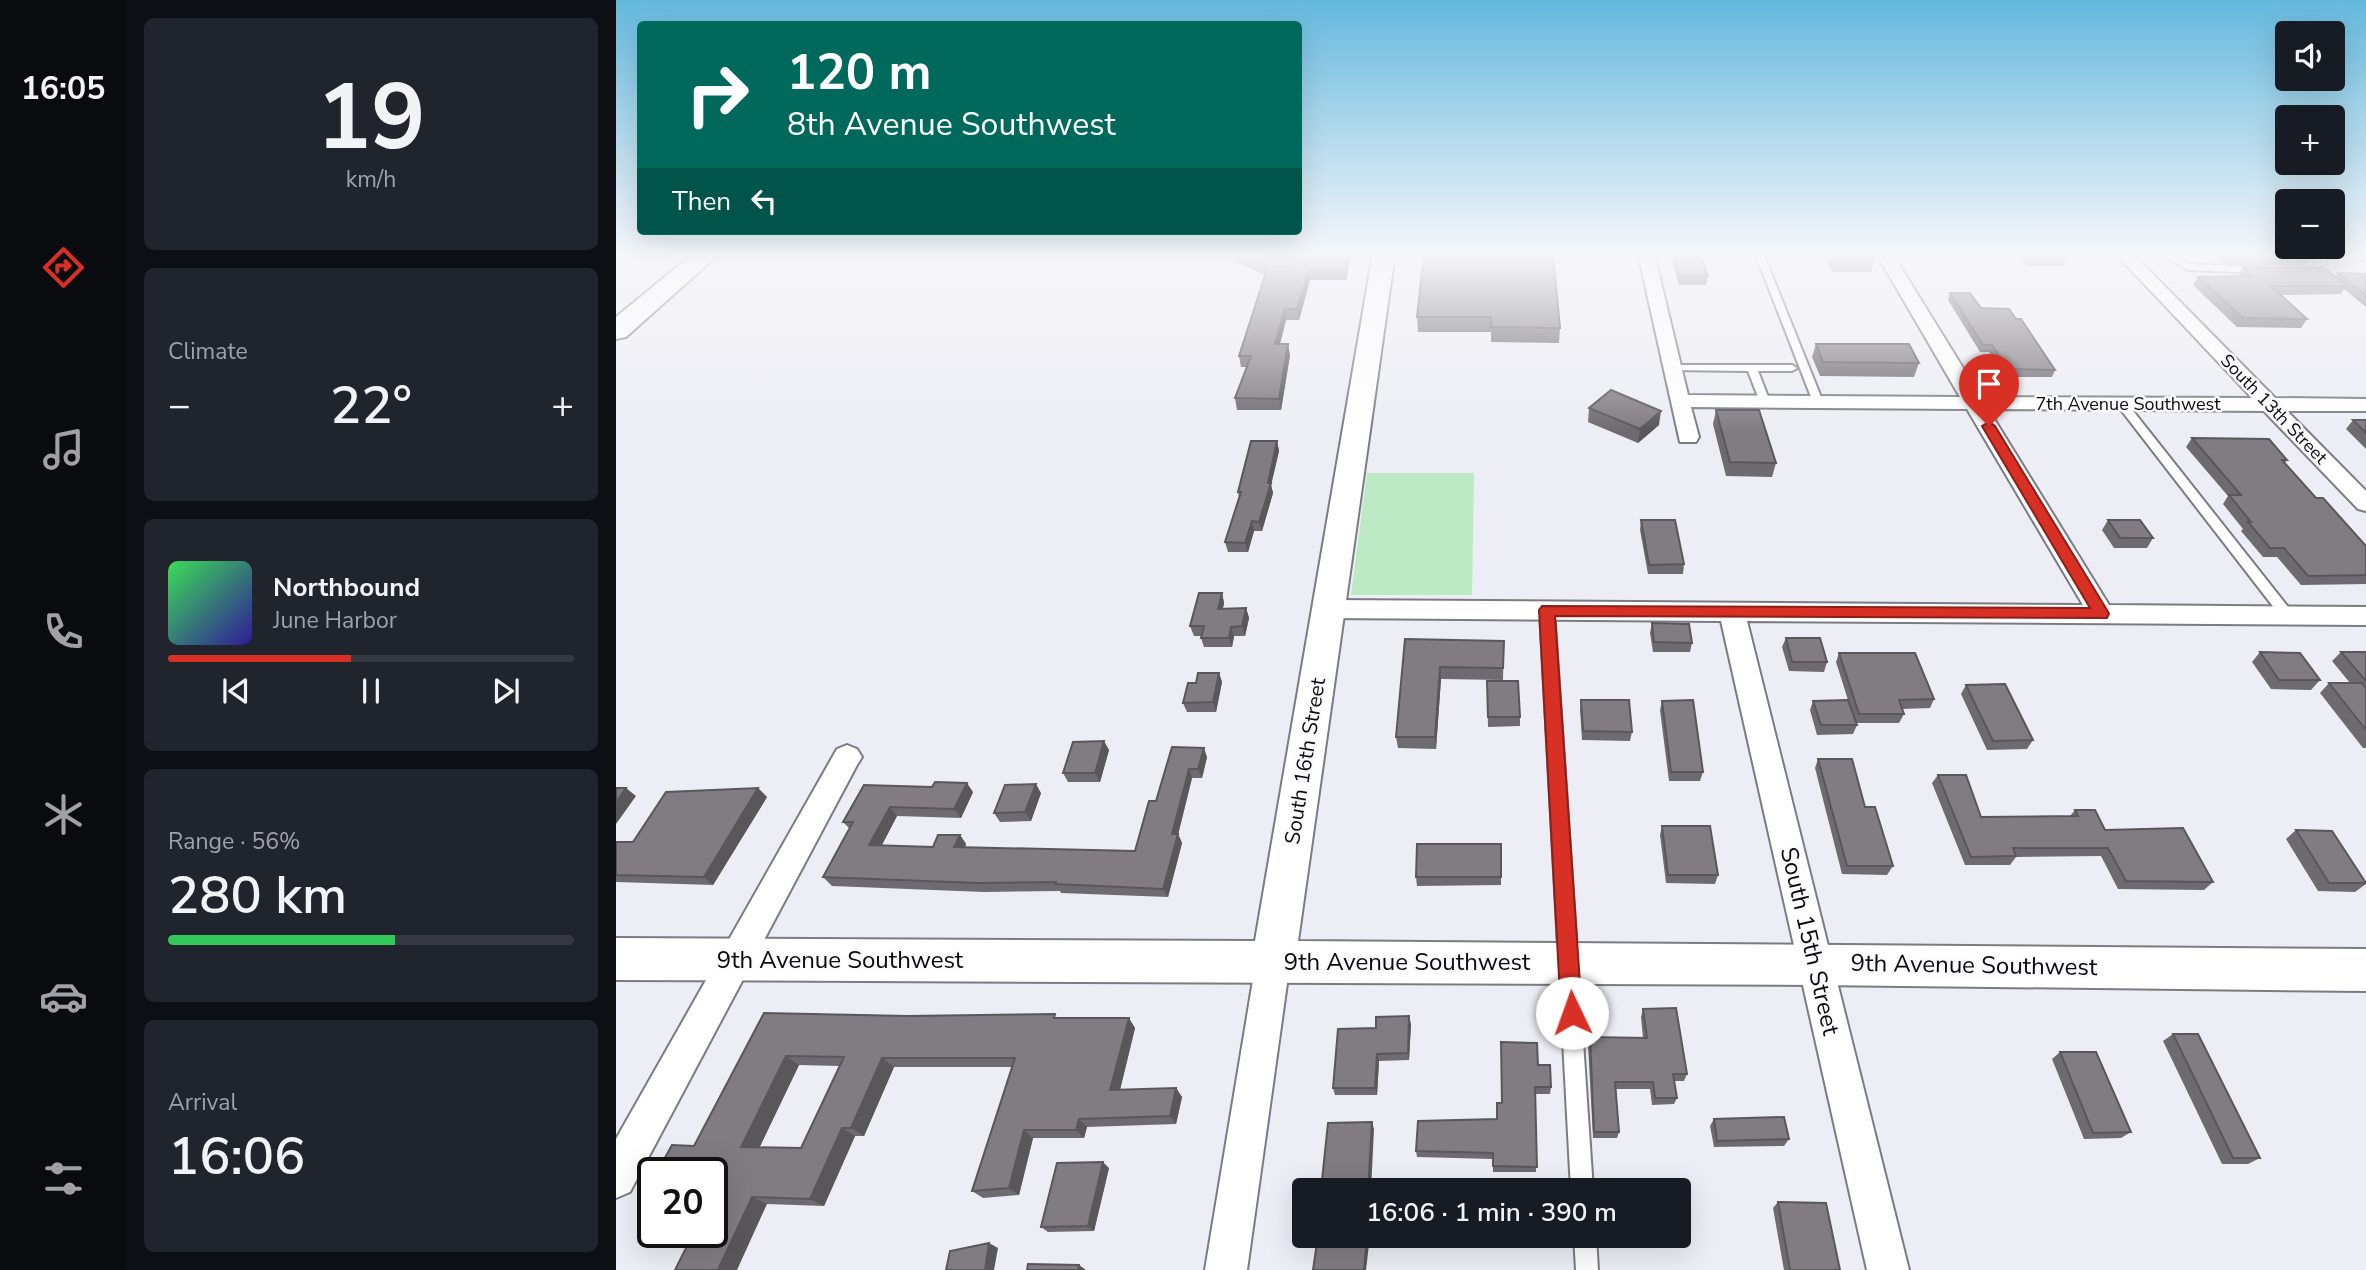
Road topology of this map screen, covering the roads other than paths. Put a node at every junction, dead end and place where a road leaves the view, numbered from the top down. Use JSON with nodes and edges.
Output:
{"nodes":[{"id":1,"x":638,"y":312,"type":"edge"},
{"id":2,"x":1375,"y":312,"type":"edge"},
{"id":3,"x":1660,"y":312,"type":"edge"},
{"id":4,"x":1782,"y":312,"type":"edge"},
{"id":5,"x":1920,"y":312,"type":"edge"},
{"id":6,"x":2180,"y":312,"type":"edge"},
{"id":7,"x":617,"y":330,"type":"edge"},
{"id":8,"x":1673,"y":368,"type":"junction"},
{"id":9,"x":1752,"y":368,"type":"junction"},
{"id":10,"x":1792,"y":368,"type":"dead end"},
{"id":11,"x":1680,"y":401,"type":"junction"},
{"id":12,"x":1765,"y":401,"type":"junction"},
{"id":13,"x":1818,"y":402,"type":"junction"},
{"id":14,"x":1975,"y":403,"type":"junction"},
{"id":15,"x":2122,"y":404,"type":"junction"},
{"id":16,"x":2270,"y":405,"type":"junction"},
{"id":17,"x":2366,"y":405,"type":"edge"},
{"id":18,"x":1688,"y":437,"type":"dead end"},
{"id":19,"x":2366,"y":504,"type":"edge"},
{"id":20,"x":1329,"y":609,"type":"junction"},
{"id":21,"x":1547,"y":610,"type":"junction"},
{"id":22,"x":1732,"y":612,"type":"junction"},
{"id":23,"x":2101,"y":614,"type":"junction"},
{"id":24,"x":2287,"y":615,"type":"junction"},
{"id":25,"x":2366,"y":616,"type":"edge"},
{"id":26,"x":847,"y":757,"type":"dead end"},
{"id":27,"x":616,"y":959,"type":"edge"},
{"id":28,"x":736,"y":960,"type":"junction"},
{"id":29,"x":1273,"y":962,"type":"junction"},
{"id":30,"x":1569,"y":963,"type":"junction"},
{"id":31,"x":1815,"y":964,"type":"junction"},
{"id":32,"x":2366,"y":970,"type":"edge"},
{"id":33,"x":616,"y":1178,"type":"edge"},
{"id":34,"x":1581,"y":1178,"type":"edge"},
{"id":35,"x":1586,"y":1248,"type":"edge"},
{"id":36,"x":1226,"y":1270,"type":"edge"},
{"id":37,"x":1587,"y":1270,"type":"edge"},
{"id":38,"x":1888,"y":1270,"type":"edge"}],
"edges":[{"from":1,"to":7,"type":"highway"},
{"from":2,"to":20,"type":"street","name":"South 16th Street"},
{"from":3,"to":8,"type":"street"},
{"from":4,"to":13,"type":"lane"},
{"from":5,"to":14,"type":"street"},
{"from":6,"to":16,"type":"street","name":"South 13th Street"},
{"from":8,"to":9,"type":"lane"},
{"from":8,"to":11,"type":"street"},
{"from":9,"to":10,"type":"lane"},
{"from":9,"to":12,"type":"lane"},
{"from":11,"to":12,"type":"street","name":"7th Avenue Southwest"},
{"from":11,"to":18,"type":"street"},
{"from":12,"to":13,"type":"street","name":"7th Avenue Southwest"},
{"from":13,"to":14,"type":"street","name":"7th Avenue Southwest"},
{"from":14,"to":15,"type":"street","name":"7th Avenue Southwest"},
{"from":14,"to":23,"type":"street"},
{"from":15,"to":16,"type":"street","name":"7th Avenue Southwest"},
{"from":15,"to":24,"type":"lane"},
{"from":16,"to":17,"type":"street","name":"7th Avenue Southwest"},
{"from":16,"to":19,"type":"street","name":"South 13th Street"},
{"from":20,"to":21,"type":"street"},
{"from":20,"to":29,"type":"street","name":"South 16th Street"},
{"from":21,"to":22,"type":"street"},
{"from":21,"to":30,"type":"lane"},
{"from":22,"to":23,"type":"street"},
{"from":22,"to":31,"type":"street","name":"South 15th Street"},
{"from":23,"to":24,"type":"street"},
{"from":24,"to":25,"type":"street"},
{"from":26,"to":28,"type":"street"},
{"from":27,"to":28,"type":"street","name":"9th Avenue Southwest"},
{"from":28,"to":29,"type":"street","name":"9th Avenue Southwest"},
{"from":28,"to":33,"type":"street"},
{"from":29,"to":30,"type":"street","name":"9th Avenue Southwest"},
{"from":29,"to":36,"type":"street","name":"South 16th Street"},
{"from":30,"to":31,"type":"street","name":"9th Avenue Southwest"},
{"from":30,"to":34,"type":"lane"},
{"from":31,"to":32,"type":"street","name":"9th Avenue Southwest"},
{"from":31,"to":38,"type":"street","name":"South 15th Street"},
{"from":35,"to":37,"type":"lane"}]}
